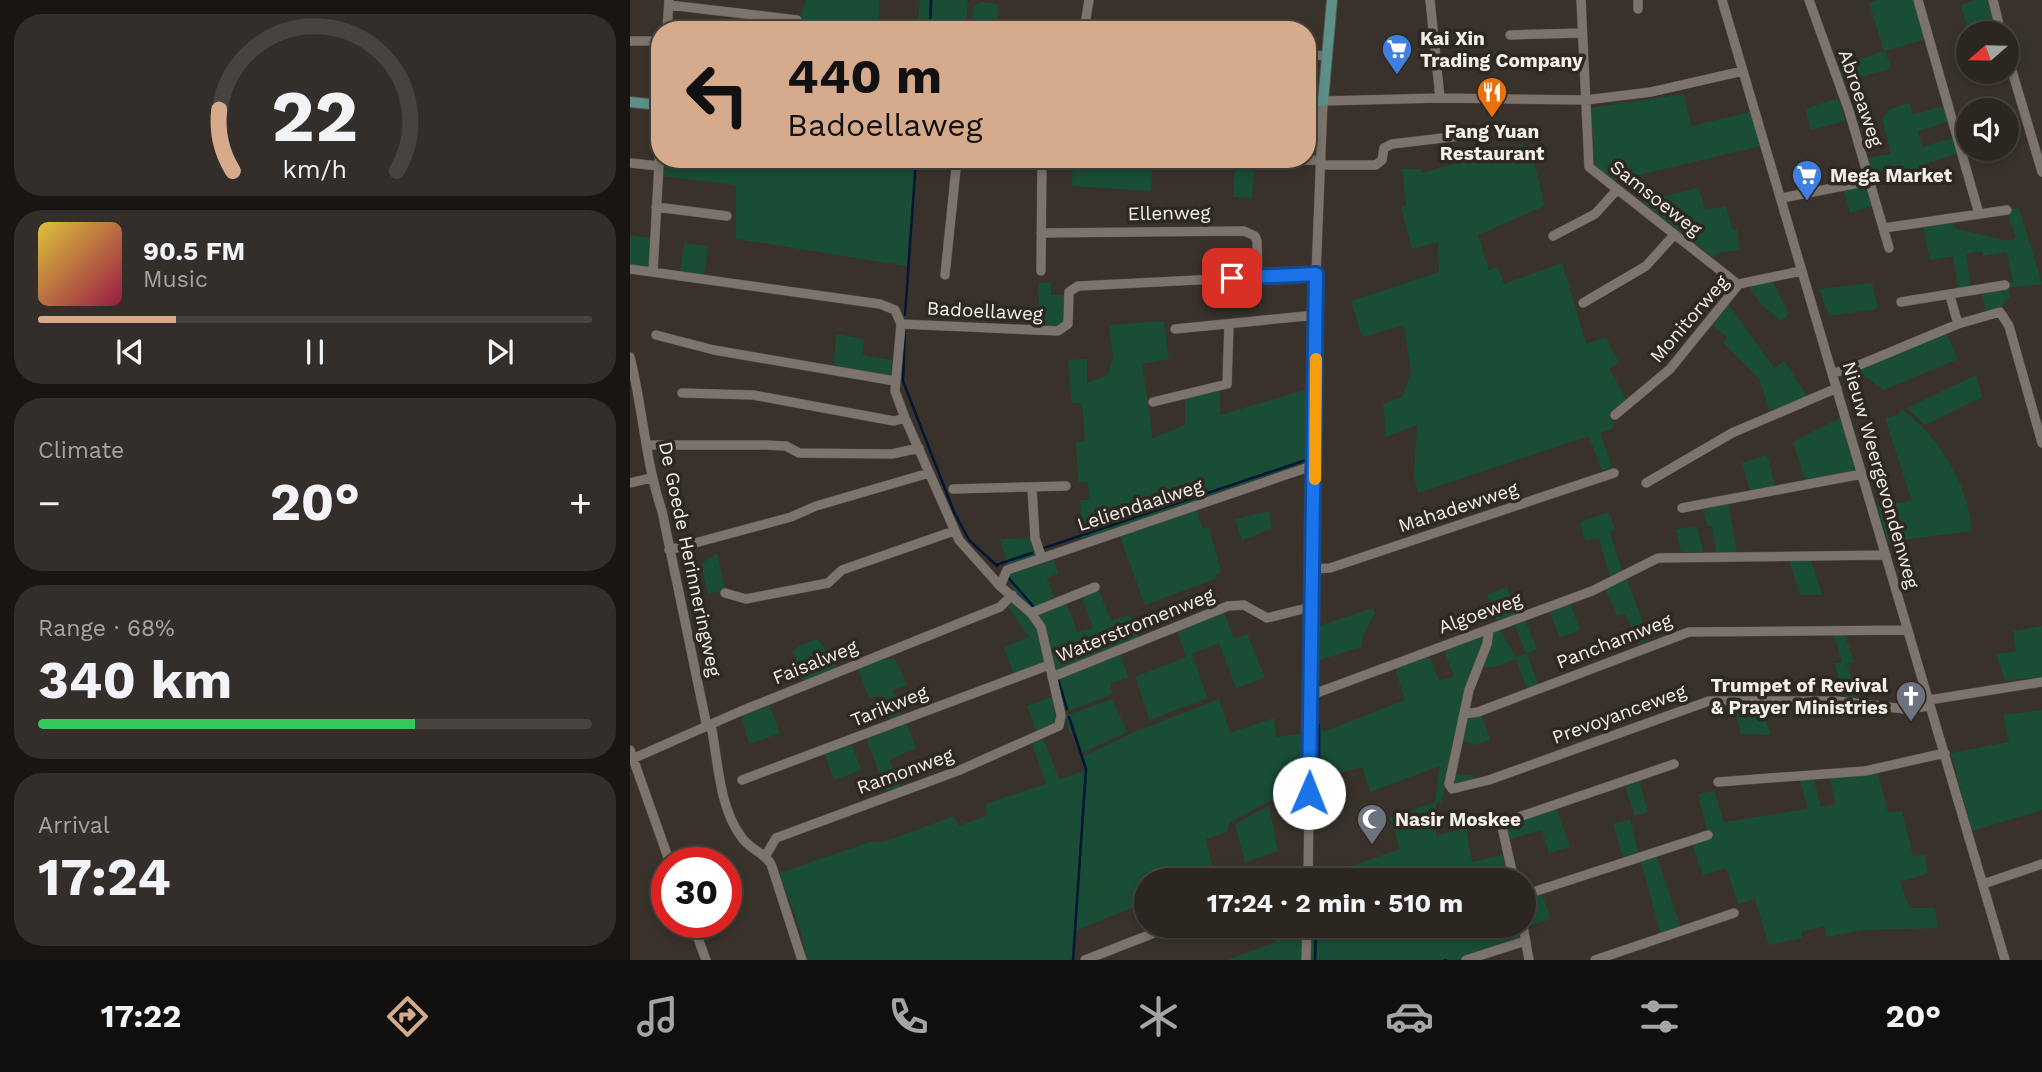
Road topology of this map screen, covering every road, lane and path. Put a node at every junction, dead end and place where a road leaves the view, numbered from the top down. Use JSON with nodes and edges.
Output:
{"nodes":[{"id":1,"x":1089,"y":0,"type":"edge"},
{"id":2,"x":1332,"y":0,"type":"edge"},
{"id":3,"x":1430,"y":0,"type":"edge"},
{"id":4,"x":1581,"y":0,"type":"edge"},
{"id":5,"x":1722,"y":0,"type":"edge"},
{"id":6,"x":1809,"y":0,"type":"edge"},
{"id":7,"x":1918,"y":0,"type":"edge"},
{"id":8,"x":1993,"y":0,"type":"edge"},
{"id":9,"x":669,"y":2,"type":"edge"},
{"id":10,"x":797,"y":20,"type":"dead end"},
{"id":11,"x":668,"y":21,"type":"edge"},
{"id":12,"x":1086,"y":21,"type":"edge"},
{"id":13,"x":1998,"y":21,"type":"edge"},
{"id":14,"x":1582,"y":33,"type":"junction"},
{"id":15,"x":1510,"y":34,"type":"dead end"},
{"id":16,"x":630,"y":41,"type":"edge"},
{"id":17,"x":651,"y":41,"type":"edge"},
{"id":18,"x":1316,"y":54,"type":"edge"},
{"id":19,"x":1325,"y":55,"type":"junction"},
{"id":20,"x":1743,"y":71,"type":"junction"},
{"id":21,"x":2016,"y":84,"type":"edge"},
{"id":22,"x":1440,"y":98,"type":"junction"},
{"id":23,"x":1586,"y":100,"type":"junction"},
{"id":24,"x":630,"y":102,"type":"edge"},
{"id":25,"x":1316,"y":102,"type":"edge"},
{"id":26,"x":1323,"y":102,"type":"junction"},
{"id":27,"x":651,"y":104,"type":"edge"},
{"id":28,"x":1486,"y":133,"type":"dead end"},
{"id":29,"x":1316,"y":162,"type":"edge"},
{"id":30,"x":1321,"y":162,"type":"junction"},
{"id":31,"x":630,"y":163,"type":"edge"},
{"id":32,"x":651,"y":165,"type":"edge"},
{"id":33,"x":659,"y":168,"type":"edge"},
{"id":34,"x":956,"y":168,"type":"edge"},
{"id":35,"x":1042,"y":168,"type":"edge"},
{"id":36,"x":2042,"y":172,"type":"edge"},
{"id":37,"x":1869,"y":181,"type":"junction"},
{"id":38,"x":1616,"y":191,"type":"junction"},
{"id":39,"x":1782,"y":198,"type":"junction"},
{"id":40,"x":656,"y":207,"type":"junction"},
{"id":41,"x":2007,"y":210,"type":"dead end"},
{"id":42,"x":1979,"y":214,"type":"junction"},
{"id":43,"x":727,"y":216,"type":"dead end"},
{"id":44,"x":1884,"y":228,"type":"junction"},
{"id":45,"x":1041,"y":233,"type":"junction"},
{"id":46,"x":1674,"y":235,"type":"junction"},
{"id":47,"x":1553,"y":236,"type":"dead end"},
{"id":48,"x":1889,"y":248,"type":"dead end"},
{"id":49,"x":630,"y":269,"type":"edge"},
{"id":50,"x":1041,"y":271,"type":"dead end"},
{"id":51,"x":1801,"y":271,"type":"junction"},
{"id":52,"x":653,"y":272,"type":"junction"},
{"id":53,"x":1316,"y":274,"type":"junction"},
{"id":54,"x":945,"y":275,"type":"dead end"},
{"id":55,"x":1258,"y":276,"type":"junction"},
{"id":56,"x":1735,"y":282,"type":"dead end"},
{"id":57,"x":2005,"y":285,"type":"dead end"},
{"id":58,"x":1950,"y":296,"type":"junction"},
{"id":59,"x":1902,"y":302,"type":"dead end"},
{"id":60,"x":1583,"y":303,"type":"dead end"},
{"id":61,"x":1316,"y":314,"type":"junction"},
{"id":62,"x":901,"y":324,"type":"junction"},
{"id":63,"x":1958,"y":324,"type":"junction"},
{"id":64,"x":1229,"y":325,"type":"junction"},
{"id":65,"x":1175,"y":329,"type":"dead end"},
{"id":66,"x":656,"y":335,"type":"dead end"},
{"id":67,"x":630,"y":357,"type":"edge"},
{"id":68,"x":1833,"y":373,"type":"junction"},
{"id":69,"x":895,"y":381,"type":"junction"},
{"id":70,"x":1837,"y":388,"type":"junction"},
{"id":71,"x":682,"y":393,"type":"dead end"},
{"id":72,"x":1153,"y":402,"type":"dead end"},
{"id":73,"x":1615,"y":415,"type":"dead end"},
{"id":74,"x":905,"y":418,"type":"junction"},
{"id":75,"x":2042,"y":443,"type":"edge"},
{"id":76,"x":647,"y":445,"type":"junction"},
{"id":77,"x":919,"y":448,"type":"junction"},
{"id":78,"x":1315,"y":465,"type":"junction"},
{"id":79,"x":929,"y":473,"type":"junction"},
{"id":80,"x":1614,"y":473,"type":"dead end"},
{"id":81,"x":1862,"y":474,"type":"junction"},
{"id":82,"x":651,"y":478,"type":"junction"},
{"id":83,"x":630,"y":482,"type":"edge"},
{"id":84,"x":1646,"y":483,"type":"dead end"},
{"id":85,"x":1066,"y":486,"type":"dead end"},
{"id":86,"x":1032,"y":488,"type":"junction"},
{"id":87,"x":953,"y":489,"type":"dead end"},
{"id":88,"x":1682,"y":508,"type":"dead end"},
{"id":89,"x":954,"y":531,"type":"junction"},
{"id":90,"x":669,"y":550,"type":"junction"},
{"id":91,"x":1886,"y":555,"type":"junction"},
{"id":92,"x":1041,"y":556,"type":"junction"},
{"id":93,"x":1313,"y":569,"type":"junction"},
{"id":94,"x":1000,"y":586,"type":"junction"},
{"id":95,"x":1095,"y":587,"type":"dead end"},
{"id":96,"x":725,"y":593,"type":"dead end"},
{"id":97,"x":1012,"y":595,"type":"junction"},
{"id":98,"x":1311,"y":607,"type":"junction"},
{"id":99,"x":1031,"y":613,"type":"junction"},
{"id":100,"x":1489,"y":630,"type":"junction"},
{"id":101,"x":1907,"y":630,"type":"junction"},
{"id":102,"x":1049,"y":665,"type":"junction"},
{"id":103,"x":1052,"y":677,"type":"junction"},
{"id":104,"x":2042,"y":682,"type":"edge"},
{"id":105,"x":1311,"y":695,"type":"junction"},
{"id":106,"x":1930,"y":703,"type":"junction"},
{"id":107,"x":1464,"y":714,"type":"junction"},
{"id":108,"x":709,"y":726,"type":"junction"},
{"id":109,"x":1945,"y":753,"type":"junction"},
{"id":110,"x":631,"y":756,"type":"edge"},
{"id":111,"x":1674,"y":764,"type":"dead end"},
{"id":112,"x":742,"y":780,"type":"dead end"},
{"id":113,"x":1718,"y":782,"type":"dead end"},
{"id":114,"x":1708,"y":835,"type":"dead end"},
{"id":115,"x":664,"y":847,"type":"edge"},
{"id":116,"x":768,"y":860,"type":"junction"},
{"id":117,"x":2042,"y":864,"type":"edge"},
{"id":118,"x":1308,"y":868,"type":"edge"},
{"id":119,"x":1511,"y":868,"type":"edge"},
{"id":120,"x":1983,"y":884,"type":"junction"},
{"id":121,"x":1536,"y":891,"type":"edge"},
{"id":122,"x":1734,"y":913,"type":"dead end"},
{"id":123,"x":698,"y":938,"type":"edge"},
{"id":124,"x":1141,"y":938,"type":"edge"},
{"id":125,"x":1307,"y":938,"type":"edge"},
{"id":126,"x":1525,"y":938,"type":"edge"},
{"id":127,"x":1525,"y":941,"type":"junction"},
{"id":128,"x":2001,"y":959,"type":"edge"},
{"id":129,"x":706,"y":960,"type":"edge"},
{"id":130,"x":802,"y":960,"type":"edge"},
{"id":131,"x":1085,"y":960,"type":"edge"},
{"id":132,"x":1306,"y":960,"type":"edge"},
{"id":133,"x":1466,"y":960,"type":"edge"},
{"id":134,"x":1529,"y":960,"type":"edge"},
{"id":135,"x":1595,"y":960,"type":"edge"}],
"edges":[{"from":1,"to":12,"type":"street"},
{"from":2,"to":19,"type":"main road"},
{"from":3,"to":22,"type":"street"},
{"from":4,"to":14,"type":"street","name":"Samsoeweg"},
{"from":5,"to":20,"type":"street","name":"Nieuw Weergevondenweg"},
{"from":6,"to":37,"type":"street","name":"Abroeaweg"},
{"from":7,"to":42,"type":"street"},
{"from":8,"to":13,"type":"street"},
{"from":9,"to":10,"type":"street"},
{"from":9,"to":11,"type":"street"},
{"from":14,"to":15,"type":"street"},
{"from":14,"to":23,"type":"street","name":"Samsoeweg"},
{"from":16,"to":17,"type":"street"},
{"from":18,"to":19,"type":"street"},
{"from":19,"to":26,"type":"main road"},
{"from":20,"to":23,"type":"street"},
{"from":20,"to":39,"type":"street","name":"Nieuw Weergevondenweg"},
{"from":21,"to":36,"type":"street"},
{"from":22,"to":23,"type":"street"},
{"from":22,"to":26,"type":"street"},
{"from":23,"to":38,"type":"street","name":"Samsoeweg"},
{"from":24,"to":27,"type":"main road"},
{"from":25,"to":26,"type":"main road"},
{"from":26,"to":30,"type":"street"},
{"from":28,"to":30,"type":"street"},
{"from":29,"to":30,"type":"street"},
{"from":30,"to":53,"type":"street"},
{"from":31,"to":32,"type":"street"},
{"from":33,"to":40,"type":"street"},
{"from":34,"to":54,"type":"street"},
{"from":35,"to":45,"type":"street"},
{"from":37,"to":39,"type":"street"},
{"from":37,"to":44,"type":"street","name":"Abroeaweg"},
{"from":38,"to":46,"type":"street","name":"Samsoeweg"},
{"from":38,"to":47,"type":"street"},
{"from":39,"to":51,"type":"street","name":"Nieuw Weergevondenweg"},
{"from":40,"to":43,"type":"street"},
{"from":40,"to":52,"type":"street"},
{"from":41,"to":42,"type":"street"},
{"from":42,"to":44,"type":"street"},
{"from":44,"to":48,"type":"street","name":"Abroeaweg"},
{"from":45,"to":50,"type":"street"},
{"from":45,"to":55,"type":"street","name":"Ellenweg"},
{"from":46,"to":56,"type":"street","name":"Samsoeweg"},
{"from":46,"to":60,"type":"street"},
{"from":49,"to":52,"type":"street","name":"Badoellaweg"},
{"from":51,"to":68,"type":"street","name":"Nieuw Weergevondenweg"},
{"from":51,"to":73,"type":"street","name":"Monitorweg"},
{"from":52,"to":62,"type":"street","name":"Badoellaweg"},
{"from":53,"to":55,"type":"street","name":"Badoellaweg"},
{"from":53,"to":61,"type":"street"},
{"from":55,"to":62,"type":"street","name":"Badoellaweg"},
{"from":57,"to":58,"type":"street"},
{"from":58,"to":59,"type":"street"},
{"from":58,"to":63,"type":"street"},
{"from":61,"to":64,"type":"street"},
{"from":61,"to":78,"type":"street"},
{"from":62,"to":69,"type":"street"},
{"from":63,"to":68,"type":"street"},
{"from":63,"to":75,"type":"street"},
{"from":64,"to":65,"type":"street"},
{"from":64,"to":72,"type":"street"},
{"from":66,"to":69,"type":"street"},
{"from":67,"to":76,"type":"street","name":"De Goede Herinneringweg"},
{"from":68,"to":70,"type":"street","name":"Nieuw Weergevondenweg"},
{"from":69,"to":74,"type":"street"},
{"from":70,"to":81,"type":"street","name":"Nieuw Weergevondenweg"},
{"from":70,"to":84,"type":"street"},
{"from":71,"to":74,"type":"street"},
{"from":74,"to":77,"type":"street"},
{"from":76,"to":77,"type":"street"},
{"from":76,"to":82,"type":"street","name":"De Goede Herinneringweg"},
{"from":77,"to":79,"type":"street"},
{"from":78,"to":92,"type":"street","name":"Leliendaalweg"},
{"from":78,"to":93,"type":"street"},
{"from":79,"to":89,"type":"street"},
{"from":79,"to":90,"type":"street"},
{"from":80,"to":93,"type":"street","name":"Mahadewweg"},
{"from":81,"to":88,"type":"street"},
{"from":81,"to":91,"type":"street","name":"Nieuw Weergevondenweg"},
{"from":82,"to":83,"type":"street"},
{"from":82,"to":90,"type":"street","name":"De Goede Herinneringweg"},
{"from":85,"to":86,"type":"street"},
{"from":86,"to":87,"type":"street"},
{"from":86,"to":92,"type":"street"},
{"from":89,"to":94,"type":"street"},
{"from":89,"to":96,"type":"street"},
{"from":90,"to":108,"type":"street","name":"De Goede Herinneringweg"},
{"from":91,"to":100,"type":"street","name":"Algoeweg"},
{"from":91,"to":101,"type":"street","name":"Nieuw Weergevondenweg"},
{"from":92,"to":94,"type":"street","name":"Leliendaalweg"},
{"from":93,"to":98,"type":"street"},
{"from":94,"to":97,"type":"street"},
{"from":95,"to":99,"type":"street"},
{"from":97,"to":99,"type":"street"},
{"from":97,"to":108,"type":"street","name":"Faisalweg"},
{"from":98,"to":103,"type":"street","name":"Waterstromenweg"},
{"from":98,"to":105,"type":"street"},
{"from":99,"to":102,"type":"street"},
{"from":100,"to":105,"type":"street","name":"Algoeweg"},
{"from":100,"to":107,"type":"street"},
{"from":101,"to":106,"type":"street","name":"Nieuw Weergevondenweg"},
{"from":101,"to":107,"type":"street","name":"Panchamweg"},
{"from":102,"to":103,"type":"street"},
{"from":102,"to":112,"type":"street","name":"Tarikweg"},
{"from":103,"to":116,"type":"street","name":"Ramonweg"},
{"from":104,"to":106,"type":"street","name":"Prevoyanceweg"},
{"from":105,"to":118,"type":"street"},
{"from":106,"to":107,"type":"street","name":"Prevoyanceweg"},
{"from":106,"to":109,"type":"street","name":"Nieuw Weergevondenweg"},
{"from":108,"to":110,"type":"street","name":"Faisalweg"},
{"from":108,"to":116,"type":"street","name":"De Goede Herinneringweg"},
{"from":109,"to":113,"type":"street"},
{"from":109,"to":120,"type":"street","name":"Nieuw Weergevondenweg"},
{"from":110,"to":115,"type":"street"},
{"from":111,"to":119,"type":"street"},
{"from":114,"to":121,"type":"street"},
{"from":116,"to":130,"type":"street"},
{"from":117,"to":120,"type":"street"},
{"from":120,"to":128,"type":"street","name":"Nieuw Weergevondenweg"},
{"from":122,"to":135,"type":"street"},
{"from":123,"to":129,"type":"street"},
{"from":124,"to":131,"type":"street"},
{"from":125,"to":132,"type":"street"},
{"from":126,"to":127,"type":"street"},
{"from":127,"to":133,"type":"street"},
{"from":127,"to":134,"type":"street"}]}
